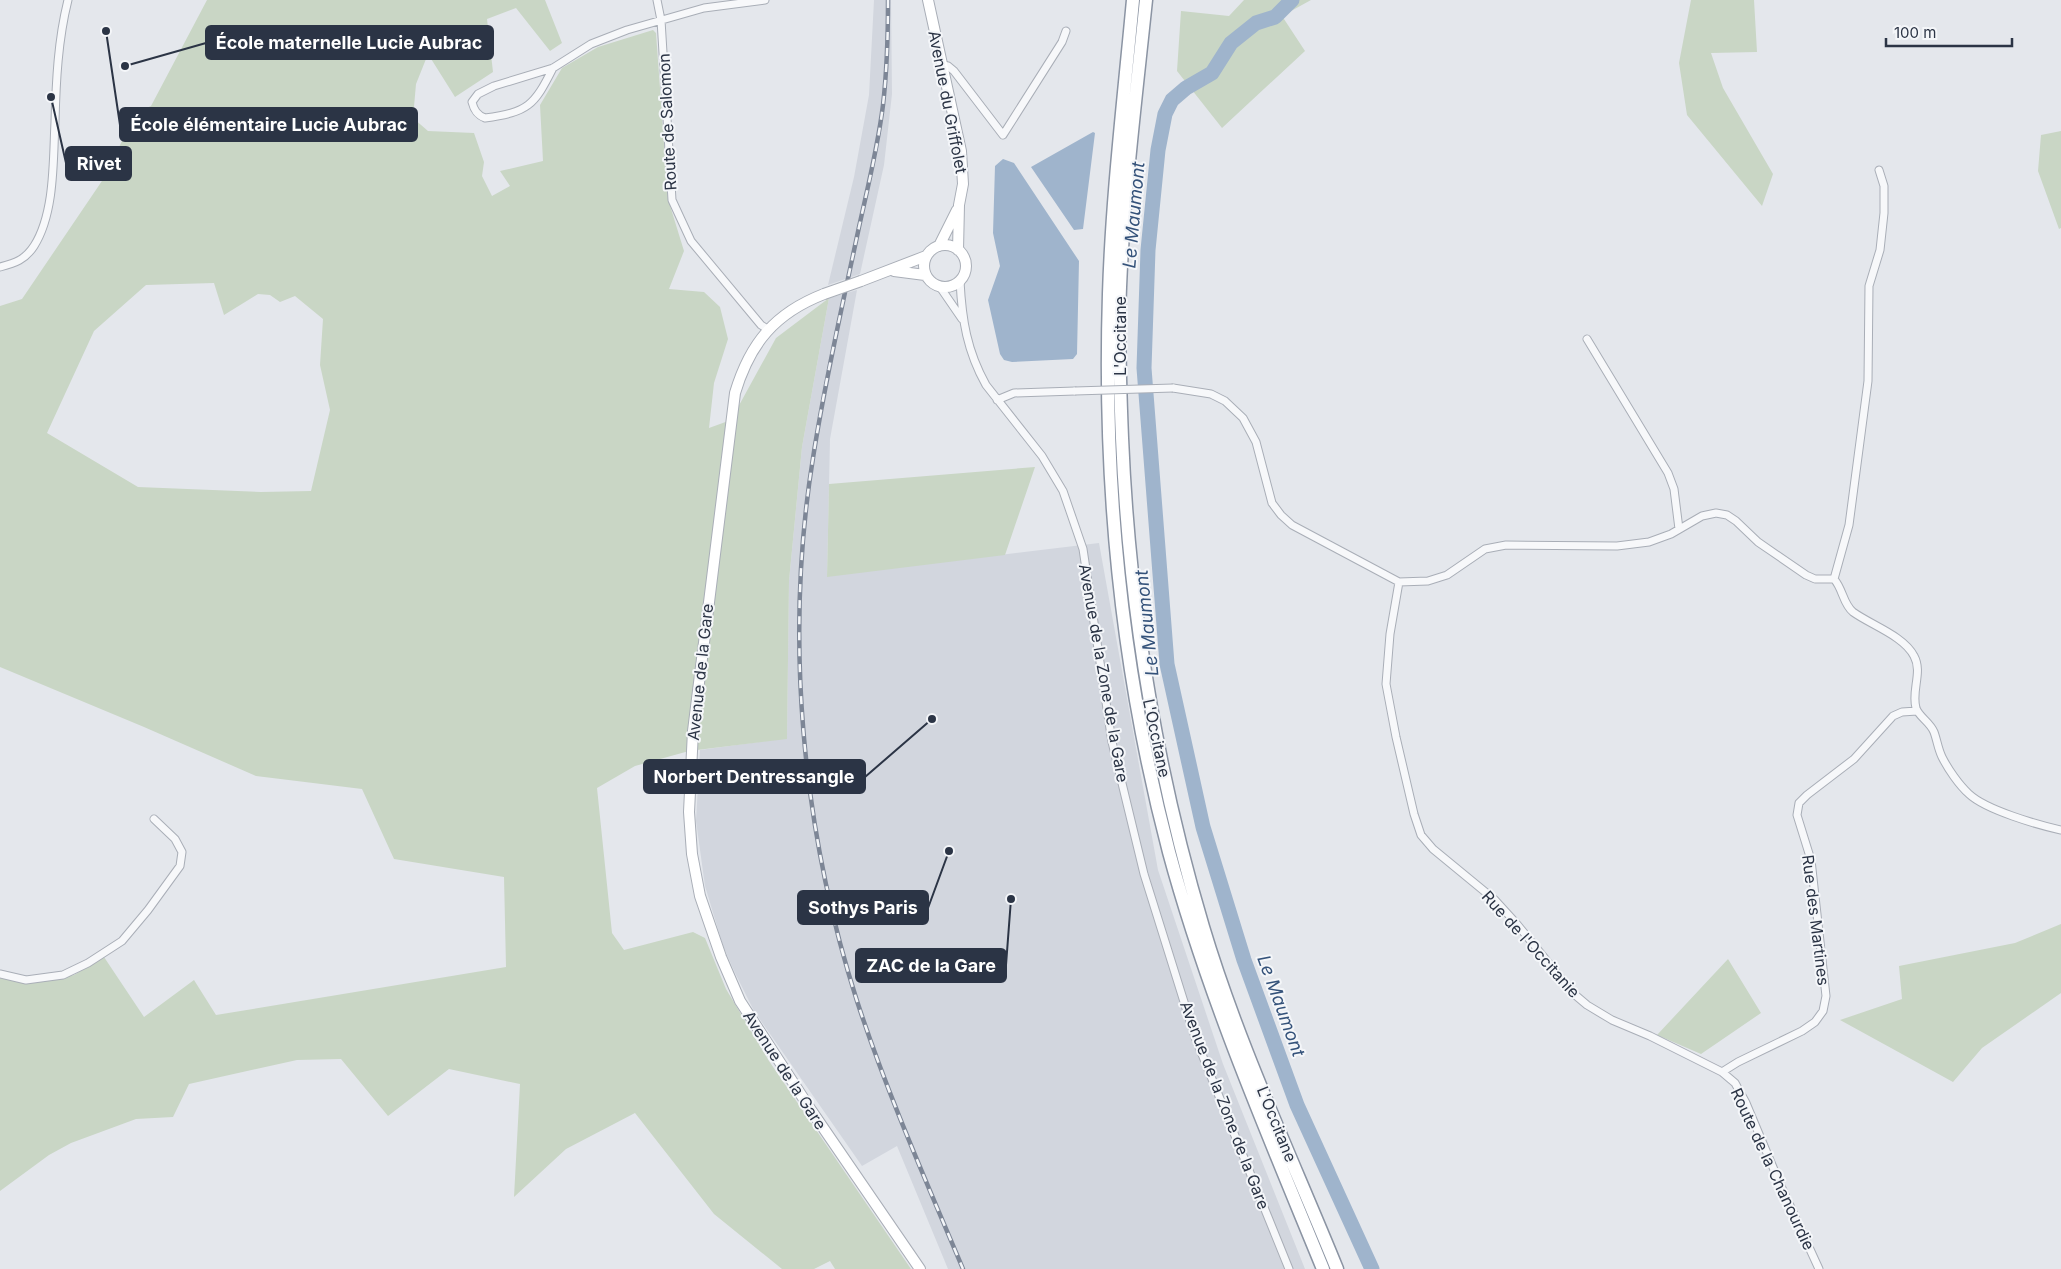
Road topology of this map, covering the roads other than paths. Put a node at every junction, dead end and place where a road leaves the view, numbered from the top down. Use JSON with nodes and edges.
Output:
{"nodes":[{"id":1,"x":68,"y":0,"type":"edge"},
{"id":2,"x":657,"y":0,"type":"edge"},
{"id":3,"x":765,"y":0,"type":"edge"},
{"id":4,"x":928,"y":0,"type":"edge"},
{"id":5,"x":1133,"y":0,"type":"edge"},
{"id":6,"x":1146,"y":0,"type":"edge"},
{"id":7,"x":661,"y":20,"type":"junction"},
{"id":8,"x":1066,"y":31,"type":"dead end"},
{"id":9,"x":943,"y":65,"type":"junction"},
{"id":10,"x":553,"y":68,"type":"junction"},
{"id":11,"x":1879,"y":170,"type":"dead end"},
{"id":12,"x":959,"y":205,"type":"junction"},
{"id":13,"x":939,"y":246,"type":"junction"},
{"id":14,"x":958,"y":250,"type":"junction"},
{"id":15,"x":926,"y":256,"type":"junction"},
{"id":16,"x":0,"y":267,"type":"edge"},
{"id":17,"x":890,"y":271,"type":"junction"},
{"id":18,"x":925,"y":275,"type":"junction"},
{"id":19,"x":960,"y":281,"type":"junction"},
{"id":20,"x":940,"y":287,"type":"junction"},
{"id":21,"x":963,"y":322,"type":"junction"},
{"id":22,"x":769,"y":330,"type":"junction"},
{"id":23,"x":1587,"y":339,"type":"dead end"},
{"id":24,"x":997,"y":400,"type":"junction"},
{"id":25,"x":1679,"y":529,"type":"junction"},
{"id":26,"x":1834,"y":579,"type":"junction"},
{"id":27,"x":1399,"y":582,"type":"junction"},
{"id":28,"x":1916,"y":711,"type":"junction"},
{"id":29,"x":154,"y":819,"type":"dead end"},
{"id":30,"x":2061,"y":830,"type":"edge"},
{"id":31,"x":0,"y":974,"type":"edge"},
{"id":32,"x":1722,"y":1072,"type":"junction"},
{"id":33,"x":920,"y":1269,"type":"edge"},
{"id":34,"x":1289,"y":1269,"type":"edge"},
{"id":35,"x":1323,"y":1269,"type":"edge"},
{"id":36,"x":1337,"y":1269,"type":"edge"},
{"id":37,"x":1819,"y":1269,"type":"edge"}],
"edges":[{"from":1,"to":16,"type":"street"},
{"from":2,"to":7,"type":"street","name":"Route de Salomon"},
{"from":3,"to":7,"type":"street"},
{"from":4,"to":9,"type":"street","name":"Avenue du Griffolet"},
{"from":5,"to":35,"type":"highway","name":"L'Occitane"},
{"from":6,"to":36,"type":"highway","name":"L'Occitane"},
{"from":7,"to":10,"type":"street"},
{"from":7,"to":22,"type":"street","name":"Route de Salomon"},
{"from":8,"to":9,"type":"street"},
{"from":9,"to":12,"type":"street","name":"Avenue du Griffolet"},
{"from":10,"to":10,"type":"street"},
{"from":11,"to":26,"type":"street"},
{"from":12,"to":13,"type":"street"},
{"from":12,"to":14,"type":"street"},
{"from":13,"to":14,"type":"street"},
{"from":13,"to":15,"type":"street"},
{"from":14,"to":19,"type":"street"},
{"from":15,"to":17,"type":"street","name":"Avenue de la Gare"},
{"from":15,"to":18,"type":"street"},
{"from":17,"to":18,"type":"street"},
{"from":17,"to":22,"type":"street","name":"Avenue de la Gare","bridge":true},
{"from":18,"to":20,"type":"street"},
{"from":19,"to":20,"type":"street"},
{"from":19,"to":21,"type":"street","name":"Avenue de la Zone de la Gare"},
{"from":20,"to":21,"type":"street","name":"Avenue de la Zone de la Gare"},
{"from":21,"to":24,"type":"street","name":"Avenue de la Zone de la Gare"},
{"from":22,"to":33,"type":"street","name":"Avenue de la Gare"},
{"from":23,"to":25,"type":"street"},
{"from":24,"to":27,"type":"street","bridge":true},
{"from":24,"to":34,"type":"street","name":"Avenue de la Zone de la Gare"},
{"from":25,"to":26,"type":"street"},
{"from":25,"to":27,"type":"street"},
{"from":26,"to":28,"type":"street"},
{"from":27,"to":32,"type":"street","name":"Rue de l'Occitanie"},
{"from":28,"to":30,"type":"street"},
{"from":28,"to":32,"type":"street","name":"Rue des Martines"},
{"from":29,"to":31,"type":"street"},
{"from":32,"to":37,"type":"street","name":"Route de la Chanourdie"}]}
